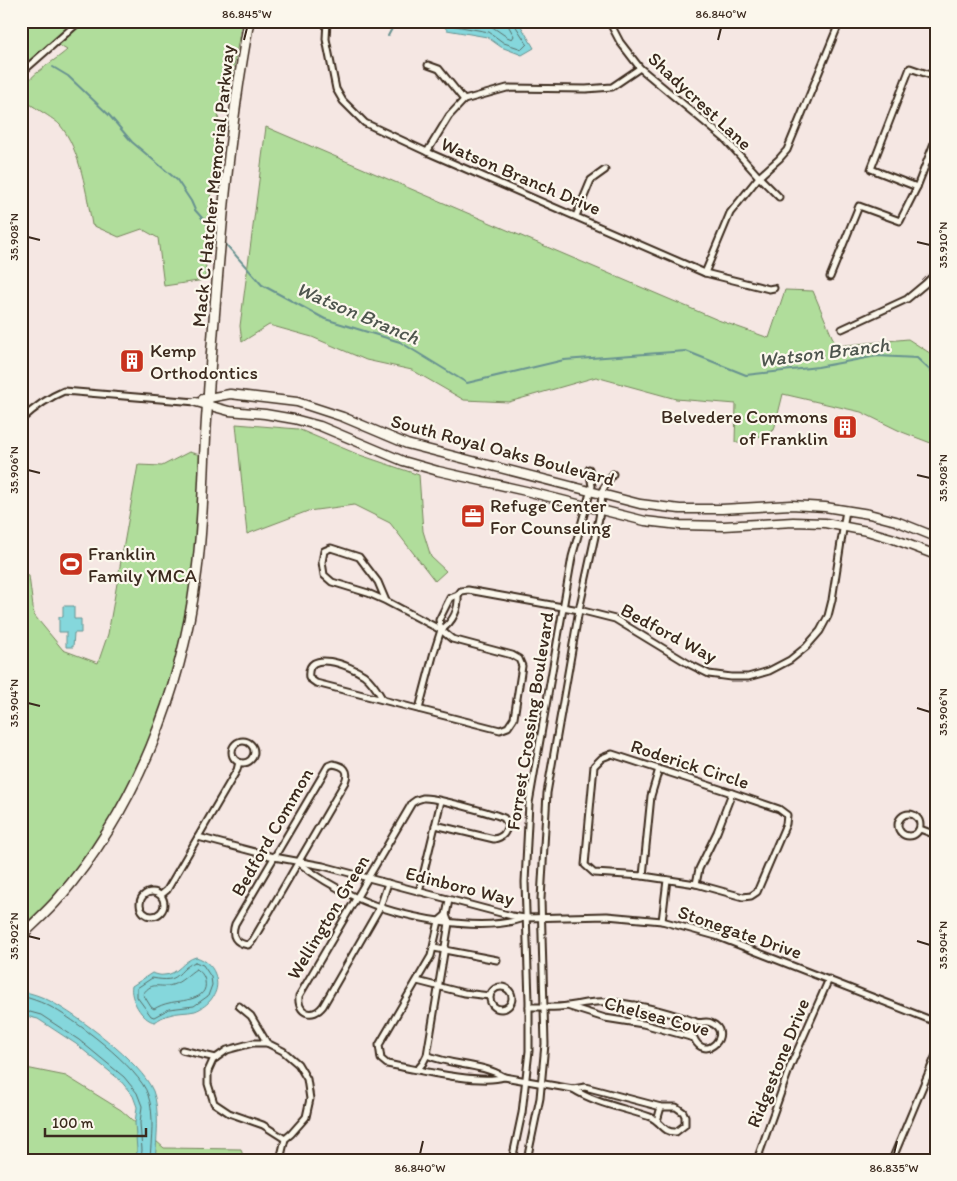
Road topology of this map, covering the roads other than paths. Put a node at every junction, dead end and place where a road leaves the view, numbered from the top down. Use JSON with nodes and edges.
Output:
{"nodes":[{"id":1,"x":80,"y":21,"type":"edge"},
{"id":2,"x":249,"y":21,"type":"edge"},
{"id":3,"x":327,"y":21,"type":"edge"},
{"id":4,"x":609,"y":21,"type":"edge"},
{"id":5,"x":840,"y":21,"type":"edge"},
{"id":6,"x":428,"y":65,"type":"dead end"},
{"id":7,"x":640,"y":68,"type":"junction"},
{"id":8,"x":21,"y":73,"type":"edge"},
{"id":9,"x":936,"y":77,"type":"edge"},
{"id":10,"x":464,"y":100,"type":"junction"},
{"id":11,"x":935,"y":141,"type":"edge"},
{"id":12,"x":427,"y":152,"type":"junction"},
{"id":13,"x":605,"y":170,"type":"dead end"},
{"id":14,"x":759,"y":177,"type":"junction"},
{"id":15,"x":917,"y":187,"type":"junction"},
{"id":16,"x":779,"y":196,"type":"dead end"},
{"id":17,"x":576,"y":216,"type":"junction"},
{"id":18,"x":705,"y":273,"type":"junction"},
{"id":19,"x":936,"y":273,"type":"edge"},
{"id":20,"x":830,"y":277,"type":"dead end"},
{"id":21,"x":774,"y":288,"type":"dead end"},
{"id":22,"x":842,"y":328,"type":"dead end"},
{"id":23,"x":196,"y":402,"type":"joint"},
{"id":24,"x":208,"y":402,"type":"junction"},
{"id":25,"x":21,"y":420,"type":"edge"},
{"id":26,"x":589,"y":469,"type":"dead end"},
{"id":27,"x":613,"y":474,"type":"dead end"},
{"id":28,"x":591,"y":492,"type":"junction"},
{"id":29,"x":603,"y":495,"type":"junction"},
{"id":30,"x":586,"y":506,"type":"junction"},
{"id":31,"x":600,"y":510,"type":"junction"},
{"id":32,"x":846,"y":510,"type":"junction"},
{"id":33,"x":844,"y":526,"type":"junction"},
{"id":34,"x":936,"y":537,"type":"edge"},
{"id":35,"x":936,"y":556,"type":"edge"},
{"id":36,"x":458,"y":595,"type":"junction"},
{"id":37,"x":386,"y":601,"type":"junction"},
{"id":38,"x":564,"y":608,"type":"junction"},
{"id":39,"x":579,"y":610,"type":"junction"},
{"id":40,"x":441,"y":630,"type":"junction"},
{"id":41,"x":383,"y":700,"type":"junction"},
{"id":42,"x":936,"y":700,"type":"edge"},
{"id":43,"x":419,"y":708,"type":"junction"},
{"id":44,"x":936,"y":714,"type":"edge"},
{"id":45,"x":239,"y":762,"type":"junction"},
{"id":46,"x":659,"y":769,"type":"junction"},
{"id":47,"x":732,"y":793,"type":"junction"},
{"id":48,"x":441,"y":801,"type":"junction"},
{"id":49,"x":435,"y":825,"type":"junction"},
{"id":50,"x":920,"y":829,"type":"junction"},
{"id":51,"x":936,"y":835,"type":"edge"},
{"id":52,"x":198,"y":837,"type":"junction"},
{"id":53,"x":274,"y":857,"type":"junction"},
{"id":54,"x":299,"y":863,"type":"junction"},
{"id":55,"x":642,"y":876,"type":"junction"},
{"id":56,"x":369,"y":878,"type":"junction"},
{"id":57,"x":667,"y":880,"type":"junction"},
{"id":58,"x":388,"y":884,"type":"junction"},
{"id":59,"x":696,"y":884,"type":"junction"},
{"id":60,"x":419,"y":892,"type":"junction"},
{"id":61,"x":161,"y":895,"type":"junction"},
{"id":62,"x":356,"y":897,"type":"junction"},
{"id":63,"x":449,"y":900,"type":"junction"},
{"id":64,"x":380,"y":907,"type":"junction"},
{"id":65,"x":446,"y":915,"type":"junction"},
{"id":66,"x":541,"y":917,"type":"junction"},
{"id":67,"x":525,"y":918,"type":"junction"},
{"id":68,"x":439,"y":921,"type":"junction"},
{"id":69,"x":662,"y":921,"type":"junction"},
{"id":70,"x":449,"y":923,"type":"junction"},
{"id":71,"x":21,"y":936,"type":"edge"},
{"id":72,"x":434,"y":948,"type":"junction"},
{"id":73,"x":445,"y":951,"type":"junction"},
{"id":74,"x":497,"y":960,"type":"dead end"},
{"id":75,"x":829,"y":979,"type":"junction"},
{"id":76,"x":417,"y":981,"type":"junction"},
{"id":77,"x":439,"y":987,"type":"junction"},
{"id":78,"x":490,"y":996,"type":"junction"},
{"id":79,"x":634,"y":1005,"type":"junction"},
{"id":80,"x":239,"y":1006,"type":"dead end"},
{"id":81,"x":566,"y":1006,"type":"junction"},
{"id":82,"x":545,"y":1007,"type":"junction"},
{"id":83,"x":530,"y":1008,"type":"junction"},
{"id":84,"x":694,"y":1021,"type":"junction"},
{"id":85,"x":632,"y":1022,"type":"junction"},
{"id":86,"x":936,"y":1022,"type":"edge"},
{"id":87,"x":690,"y":1037,"type":"junction"},
{"id":88,"x":267,"y":1043,"type":"junction"},
{"id":89,"x":182,"y":1050,"type":"dead end"},
{"id":90,"x":427,"y":1055,"type":"junction"},
{"id":91,"x":936,"y":1055,"type":"edge"},
{"id":92,"x":216,"y":1058,"type":"junction"},
{"id":93,"x":418,"y":1069,"type":"junction"},
{"id":94,"x":504,"y":1077,"type":"junction"},
{"id":95,"x":526,"y":1081,"type":"junction"},
{"id":96,"x":542,"y":1084,"type":"junction"},
{"id":97,"x":573,"y":1089,"type":"junction"},
{"id":98,"x":661,"y":1107,"type":"junction"},
{"id":99,"x":657,"y":1121,"type":"junction"},
{"id":100,"x":285,"y":1139,"type":"junction"},
{"id":101,"x":280,"y":1160,"type":"edge"},
{"id":102,"x":512,"y":1160,"type":"edge"},
{"id":103,"x":527,"y":1160,"type":"edge"},
{"id":104,"x":756,"y":1160,"type":"edge"},
{"id":105,"x":892,"y":1160,"type":"edge"}],
"edges":[{"from":1,"to":8,"type":"street"},
{"from":2,"to":24,"type":"main road","name":"Mack C Hatcher Memorial Parkway"},
{"from":3,"to":12,"type":"street","name":"Watson Branch Drive"},
{"from":4,"to":7,"type":"street","name":"Shadycrest Lane"},
{"from":5,"to":14,"type":"street"},
{"from":6,"to":10,"type":"street"},
{"from":7,"to":10,"type":"street"},
{"from":7,"to":14,"type":"street","name":"Shadycrest Lane"},
{"from":9,"to":15,"type":"street"},
{"from":10,"to":12,"type":"street"},
{"from":11,"to":15,"type":"street"},
{"from":12,"to":17,"type":"street","name":"Watson Branch Drive"},
{"from":13,"to":17,"type":"street"},
{"from":14,"to":16,"type":"street","name":"Shadycrest Lane"},
{"from":14,"to":18,"type":"street"},
{"from":15,"to":20,"type":"street"},
{"from":17,"to":18,"type":"street","name":"Watson Branch Drive"},
{"from":18,"to":21,"type":"street","name":"Watson Branch Drive"},
{"from":19,"to":22,"type":"street"},
{"from":23,"to":24,"type":"main road","name":"South Royal Oaks Boulevard"},
{"from":23,"to":25,"type":"street"},
{"from":24,"to":28,"type":"main road","name":"South Royal Oaks Boulevard"},
{"from":24,"to":30,"type":"main road","name":"South Royal Oaks Boulevard"},
{"from":24,"to":71,"type":"main road","name":"Mack C Hatcher Memorial Parkway"},
{"from":26,"to":28,"type":"street","name":"Forrest Crossing Boulevard"},
{"from":27,"to":29,"type":"street","name":"Forrest Crossing Boulevard"},
{"from":28,"to":29,"type":"main road","name":"South Royal Oaks Boulevard"},
{"from":28,"to":30,"type":"street","name":"Forrest Crossing Boulevard"},
{"from":29,"to":31,"type":"street","name":"Forrest Crossing Boulevard"},
{"from":29,"to":32,"type":"main road","name":"South Royal Oaks Boulevard"},
{"from":30,"to":31,"type":"main road","name":"South Royal Oaks Boulevard"},
{"from":30,"to":38,"type":"street","name":"Forrest Crossing Boulevard"},
{"from":31,"to":33,"type":"main road","name":"South Royal Oaks Boulevard"},
{"from":31,"to":39,"type":"street","name":"Forrest Crossing Boulevard"},
{"from":32,"to":33,"type":"street","name":"Bedford Way"},
{"from":32,"to":34,"type":"main road","name":"South Royal Oaks Boulevard"},
{"from":33,"to":35,"type":"main road","name":"South Royal Oaks Boulevard"},
{"from":33,"to":39,"type":"street","name":"Bedford Way"},
{"from":36,"to":38,"type":"street","name":"Bedford Way"},
{"from":36,"to":40,"type":"street"},
{"from":36,"to":40,"type":"street"},
{"from":37,"to":37,"type":"street"},
{"from":37,"to":40,"type":"street"},
{"from":38,"to":39,"type":"street","name":"Bedford Way"},
{"from":38,"to":67,"type":"street","name":"Forrest Crossing Boulevard"},
{"from":39,"to":66,"type":"street","name":"Forrest Crossing Boulevard"},
{"from":40,"to":43,"type":"street"},
{"from":40,"to":43,"type":"street"},
{"from":41,"to":41,"type":"street"},
{"from":41,"to":43,"type":"street"},
{"from":42,"to":44,"type":"street"},
{"from":45,"to":45,"type":"street"},
{"from":45,"to":52,"type":"street"},
{"from":46,"to":47,"type":"street","name":"Roderick Circle"},
{"from":46,"to":55,"type":"street"},
{"from":46,"to":55,"type":"street","name":"Roderick Circle"},
{"from":47,"to":59,"type":"street"},
{"from":47,"to":59,"type":"street","name":"Roderick Circle"},
{"from":48,"to":49,"type":"street"},
{"from":48,"to":49,"type":"street","name":"Wellington Green"},
{"from":48,"to":56,"type":"street","name":"Wellington Green"},
{"from":49,"to":60,"type":"street"},
{"from":50,"to":50,"type":"street"},
{"from":50,"to":51,"type":"street"},
{"from":52,"to":53,"type":"street","name":"Edinboro Way"},
{"from":52,"to":61,"type":"street"},
{"from":53,"to":54,"type":"street","name":"Edinboro Way"},
{"from":53,"to":54,"type":"street","name":"Bedford Common"},
{"from":53,"to":54,"type":"street","name":"Bedford Common"},
{"from":54,"to":56,"type":"street","name":"Edinboro Way"},
{"from":54,"to":62,"type":"street","name":"Edinboro Way"},
{"from":55,"to":57,"type":"street","name":"Roderick Circle"},
{"from":56,"to":58,"type":"street","name":"Edinboro Way"},
{"from":56,"to":62,"type":"street","name":"Wellington Green"},
{"from":57,"to":59,"type":"street","name":"Roderick Circle"},
{"from":57,"to":69,"type":"street"},
{"from":58,"to":60,"type":"street","name":"Edinboro Way"},
{"from":58,"to":64,"type":"street","name":"Wellington Green"},
{"from":60,"to":63,"type":"street","name":"Edinboro Way"},
{"from":61,"to":61,"type":"street"},
{"from":62,"to":64,"type":"street","name":"Edinboro Way"},
{"from":62,"to":64,"type":"street","name":"Wellington Green"},
{"from":63,"to":65,"type":"street"},
{"from":63,"to":67,"type":"street","name":"Edinboro Way"},
{"from":64,"to":68,"type":"street","name":"Edinboro Way"},
{"from":65,"to":68,"type":"street"},
{"from":65,"to":70,"type":"street"},
{"from":66,"to":67,"type":"street","name":"Stonegate Drive"},
{"from":66,"to":69,"type":"street","name":"Stonegate Drive"},
{"from":66,"to":82,"type":"street","name":"Forrest Crossing Boulevard"},
{"from":67,"to":70,"type":"street","name":"Edinboro Way"},
{"from":67,"to":83,"type":"street","name":"Forrest Crossing Boulevard"},
{"from":68,"to":70,"type":"street","name":"Edinboro Way"},
{"from":68,"to":72,"type":"street"},
{"from":69,"to":75,"type":"street","name":"Stonegate Drive"},
{"from":70,"to":73,"type":"street"},
{"from":72,"to":73,"type":"street"},
{"from":72,"to":76,"type":"street"},
{"from":73,"to":74,"type":"street"},
{"from":73,"to":77,"type":"street"},
{"from":75,"to":86,"type":"street","name":"Stonegate Drive"},
{"from":75,"to":104,"type":"street","name":"Ridgestone Drive"},
{"from":76,"to":77,"type":"street"},
{"from":76,"to":93,"type":"street"},
{"from":77,"to":78,"type":"street"},
{"from":77,"to":90,"type":"street"},
{"from":78,"to":78,"type":"street"},
{"from":79,"to":81,"type":"street","name":"Chelsea Cove"},
{"from":79,"to":84,"type":"street","name":"Chelsea Cove"},
{"from":79,"to":85,"type":"street"},
{"from":80,"to":88,"type":"street"},
{"from":81,"to":82,"type":"street","name":"Chelsea Cove"},
{"from":81,"to":85,"type":"street","name":"Chelsea Cove"},
{"from":82,"to":83,"type":"street","name":"Chelsea Cove"},
{"from":82,"to":96,"type":"street","name":"Forrest Crossing Boulevard"},
{"from":83,"to":95,"type":"street","name":"Forrest Crossing Boulevard"},
{"from":84,"to":87,"type":"street"},
{"from":84,"to":87,"type":"street","name":"Chelsea Cove"},
{"from":85,"to":87,"type":"street","name":"Chelsea Cove"},
{"from":88,"to":92,"type":"street"},
{"from":88,"to":100,"type":"street"},
{"from":89,"to":92,"type":"street"},
{"from":90,"to":93,"type":"street"},
{"from":90,"to":94,"type":"street"},
{"from":91,"to":105,"type":"street"},
{"from":92,"to":100,"type":"street"},
{"from":93,"to":94,"type":"street"},
{"from":94,"to":95,"type":"street"},
{"from":95,"to":96,"type":"street"},
{"from":95,"to":102,"type":"street","name":"Forrest Crossing Boulevard"},
{"from":96,"to":97,"type":"street"},
{"from":96,"to":103,"type":"street","name":"Forrest Crossing Boulevard"},
{"from":97,"to":98,"type":"street"},
{"from":97,"to":99,"type":"street"},
{"from":98,"to":99,"type":"street"},
{"from":98,"to":99,"type":"street"},
{"from":100,"to":101,"type":"street"}]}
